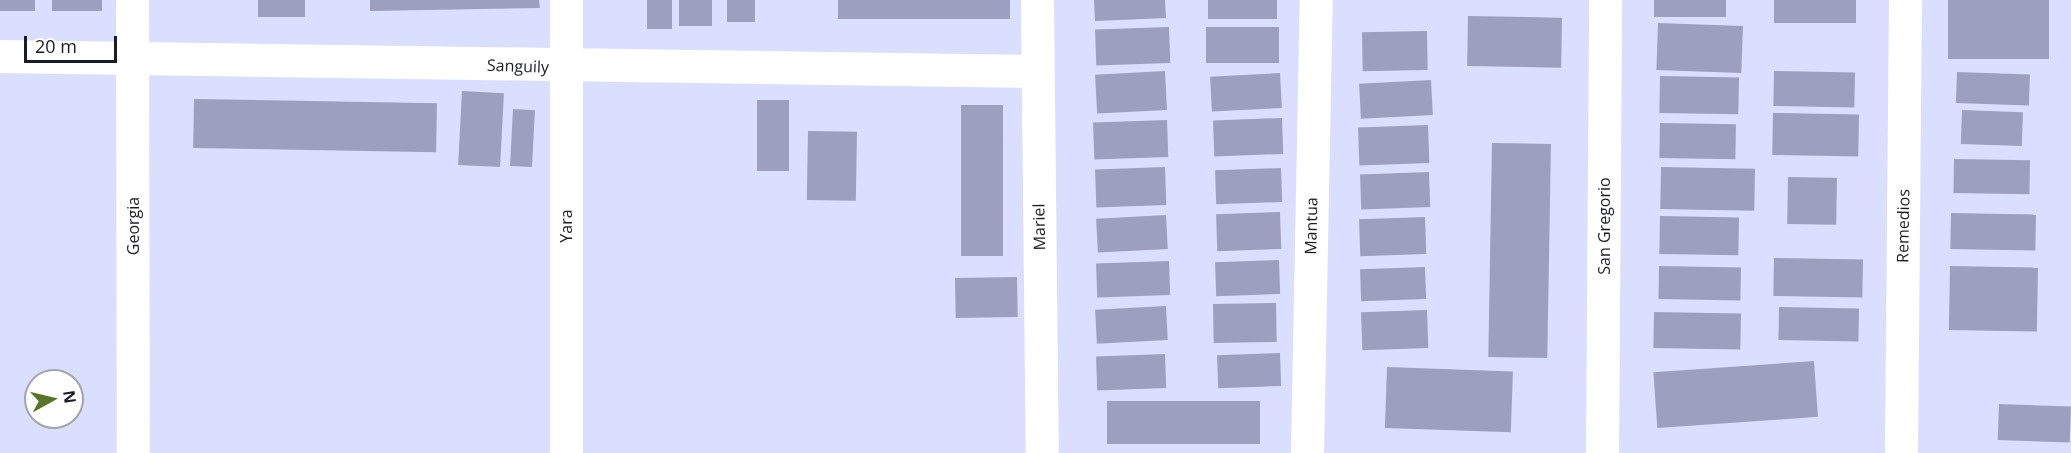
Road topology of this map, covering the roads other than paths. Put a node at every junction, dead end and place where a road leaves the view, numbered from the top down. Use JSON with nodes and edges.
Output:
{"nodes":[{"id":1,"x":132,"y":0,"type":"edge"},
{"id":2,"x":566,"y":0,"type":"edge"},
{"id":3,"x":1037,"y":0,"type":"edge"},
{"id":4,"x":1316,"y":0,"type":"edge"},
{"id":5,"x":1605,"y":0,"type":"edge"},
{"id":6,"x":1905,"y":0,"type":"edge"},
{"id":7,"x":0,"y":56,"type":"edge"},
{"id":8,"x":133,"y":56,"type":"junction"},
{"id":9,"x":566,"y":68,"type":"junction"},
{"id":10,"x":1037,"y":71,"type":"junction"},
{"id":11,"x":133,"y":453,"type":"edge"},
{"id":12,"x":566,"y":453,"type":"edge"},
{"id":13,"x":1042,"y":453,"type":"edge"},
{"id":14,"x":1307,"y":453,"type":"edge"},
{"id":15,"x":1602,"y":453,"type":"edge"},
{"id":16,"x":1901,"y":453,"type":"edge"}],
"edges":[{"from":1,"to":8,"type":"street","name":"Georgia"},
{"from":2,"to":9,"type":"street","name":"Yara"},
{"from":3,"to":10,"type":"street","name":"Mariel"},
{"from":4,"to":14,"type":"street","name":"Mantua"},
{"from":5,"to":15,"type":"street","name":"San Gregorio"},
{"from":6,"to":16,"type":"street","name":"Remedios"},
{"from":7,"to":8,"type":"street","name":"Sanguily"},
{"from":8,"to":9,"type":"street","name":"Sanguily"},
{"from":8,"to":11,"type":"street","name":"Georgia"},
{"from":9,"to":10,"type":"street","name":"Sanguily"},
{"from":9,"to":12,"type":"street","name":"Yara"},
{"from":10,"to":13,"type":"street","name":"Mariel"}]}
